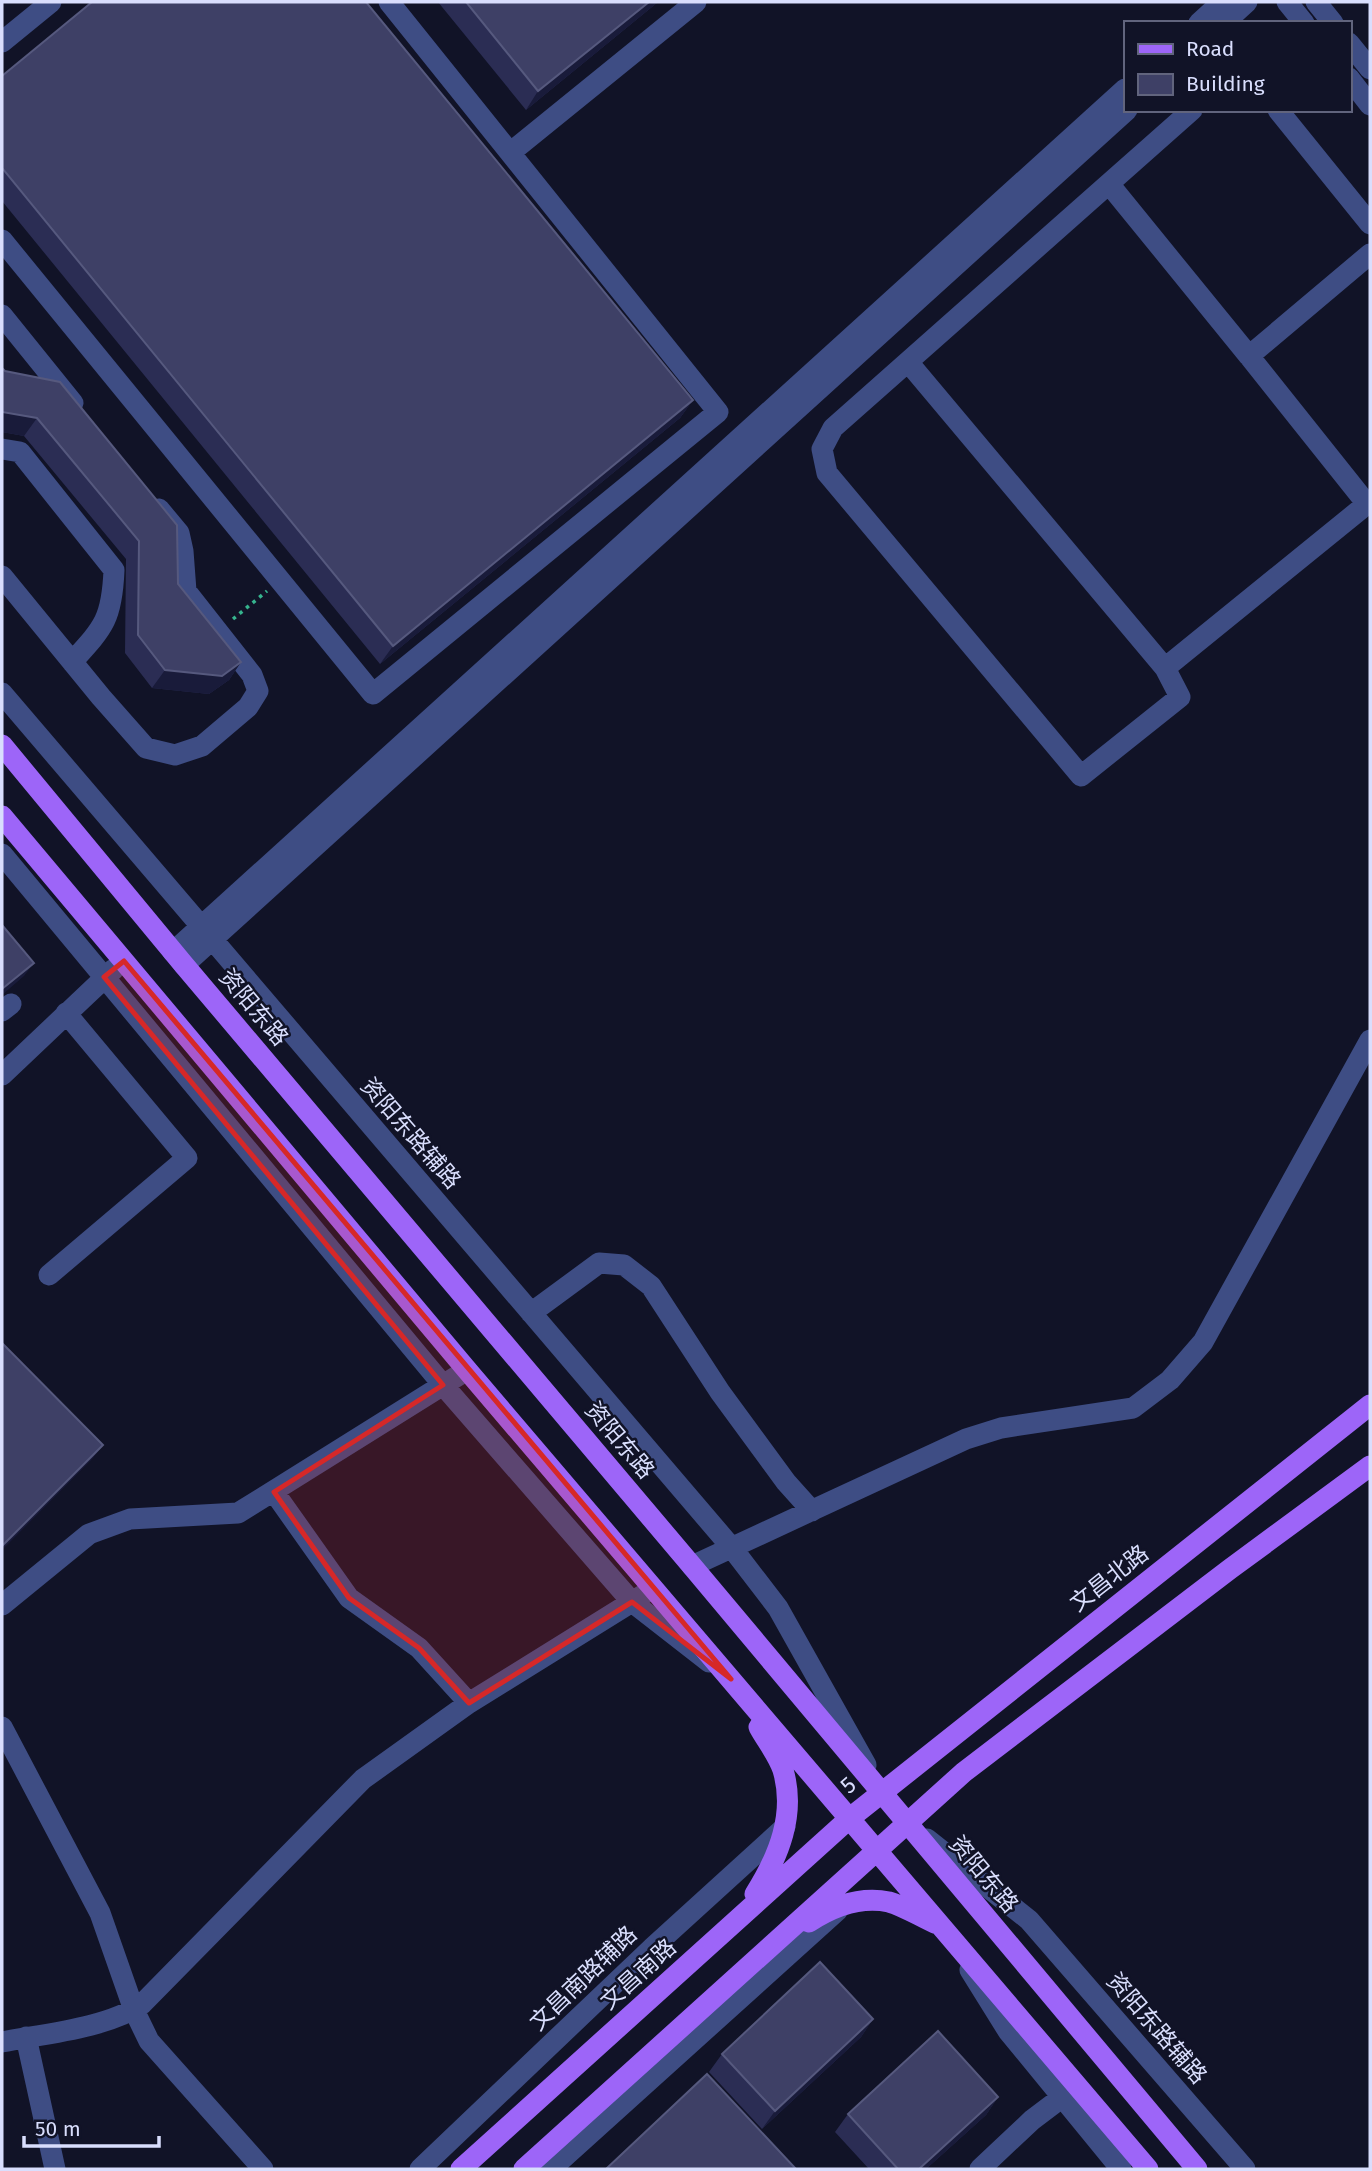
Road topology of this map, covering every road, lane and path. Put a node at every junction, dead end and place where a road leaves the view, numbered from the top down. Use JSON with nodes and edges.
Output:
{"nodes":[{"id":1,"x":51,"y":2,"type":"edge"},
{"id":2,"x":389,"y":2,"type":"edge"},
{"id":3,"x":696,"y":2,"type":"edge"},
{"id":4,"x":1222,"y":2,"type":"edge"},
{"id":5,"x":1247,"y":2,"type":"edge"},
{"id":6,"x":1287,"y":2,"type":"edge"},
{"id":7,"x":1316,"y":2,"type":"edge"},
{"id":8,"x":1201,"y":21,"type":"edge"},
{"id":9,"x":1226,"y":21,"type":"edge"},
{"id":10,"x":1302,"y":21,"type":"edge"},
{"id":11,"x":1331,"y":21,"type":"edge"},
{"id":12,"x":2,"y":42,"type":"edge"},
{"id":13,"x":1351,"y":45,"type":"edge"},
{"id":14,"x":1370,"y":69,"type":"edge"},
{"id":15,"x":1351,"y":80,"type":"edge"},
{"id":16,"x":1124,"y":90,"type":"edge"},
{"id":17,"x":1370,"y":104,"type":"edge"},
{"id":18,"x":1125,"y":112,"type":"edge"},
{"id":19,"x":1190,"y":112,"type":"edge"},
{"id":20,"x":1280,"y":112,"type":"edge"},
{"id":21,"x":511,"y":152,"type":"junction"},
{"id":22,"x":1109,"y":184,"type":"junction"},
{"id":23,"x":1370,"y":224,"type":"edge"},
{"id":24,"x":2,"y":240,"type":"edge"},
{"id":25,"x":1370,"y":254,"type":"edge"},
{"id":26,"x":2,"y":315,"type":"edge"},
{"id":27,"x":1249,"y":356,"type":"junction"},
{"id":28,"x":908,"y":362,"type":"junction"},
{"id":29,"x":86,"y":419,"type":"edge"},
{"id":30,"x":2,"y":449,"type":"edge"},
{"id":31,"x":145,"y":492,"type":"edge"},
{"id":32,"x":1368,"y":502,"type":"edge"},
{"id":33,"x":2,"y":576,"type":"edge"},
{"id":34,"x":280,"y":580,"type":"junction"},
{"id":35,"x":218,"y":632,"type":"junction"},
{"id":36,"x":72,"y":662,"type":"junction"},
{"id":37,"x":1165,"y":668,"type":"junction"},
{"id":38,"x":2,"y":693,"type":"edge"},
{"id":39,"x":2,"y":745,"type":"edge"},
{"id":40,"x":2,"y":816,"type":"edge"},
{"id":41,"x":2,"y":854,"type":"edge"},
{"id":42,"x":205,"y":933,"type":"junction"},
{"id":43,"x":178,"y":958,"type":"junction"},
{"id":44,"x":124,"y":961,"type":"junction"},
{"id":45,"x":104,"y":977,"type":"junction"},
{"id":46,"x":66,"y":1013,"type":"junction"},
{"id":47,"x":1370,"y":1040,"type":"edge"},
{"id":48,"x":2,"y":1075,"type":"edge"},
{"id":49,"x":50,"y":1275,"type":"dead end"},
{"id":50,"x":531,"y":1313,"type":"junction"},
{"id":51,"x":467,"y":1370,"type":"junction"},
{"id":52,"x":443,"y":1385,"type":"junction"},
{"id":53,"x":1370,"y":1405,"type":"edge"},
{"id":54,"x":1370,"y":1466,"type":"edge"},
{"id":55,"x":274,"y":1492,"type":"junction"},
{"id":56,"x":812,"y":1511,"type":"junction"},
{"id":57,"x":732,"y":1548,"type":"junction"},
{"id":58,"x":692,"y":1566,"type":"junction"},
{"id":59,"x":654,"y":1589,"type":"junction"},
{"id":60,"x":632,"y":1602,"type":"junction"},
{"id":61,"x":2,"y":1605,"type":"edge"},
{"id":62,"x":732,"y":1679,"type":"junction"},
{"id":63,"x":469,"y":1703,"type":"junction"},
{"id":64,"x":2,"y":1727,"type":"edge"},
{"id":65,"x":881,"y":1792,"type":"junction"},
{"id":66,"x":850,"y":1818,"type":"junction"},
{"id":67,"x":906,"y":1822,"type":"junction"},
{"id":68,"x":785,"y":1827,"type":"junction"},
{"id":69,"x":877,"y":1850,"type":"junction"},
{"id":70,"x":843,"y":1905,"type":"junction"},
{"id":71,"x":741,"y":1916,"type":"junction"},
{"id":72,"x":943,"y":1927,"type":"junction"},
{"id":73,"x":769,"y":1948,"type":"junction"},
{"id":74,"x":134,"y":2010,"type":"junction"},
{"id":75,"x":26,"y":2037,"type":"junction"},
{"id":76,"x":2,"y":2042,"type":"edge"},
{"id":77,"x":1070,"y":2091,"type":"junction"},
{"id":78,"x":55,"y":2169,"type":"edge"},
{"id":79,"x":263,"y":2169,"type":"edge"},
{"id":80,"x":420,"y":2169,"type":"edge"},
{"id":81,"x":461,"y":2169,"type":"edge"},
{"id":82,"x":524,"y":2169,"type":"edge"},
{"id":83,"x":551,"y":2169,"type":"edge"},
{"id":84,"x":980,"y":2169,"type":"edge"},
{"id":85,"x":1121,"y":2169,"type":"edge"},
{"id":86,"x":1148,"y":2169,"type":"edge"},
{"id":87,"x":1197,"y":2169,"type":"edge"},
{"id":88,"x":1245,"y":2169,"type":"edge"}],
"edges":[{"from":1,"to":12,"type":"street"},
{"from":2,"to":21,"type":"street"},
{"from":3,"to":21,"type":"street"},
{"from":4,"to":8,"type":"street"},
{"from":5,"to":9,"type":"street"},
{"from":6,"to":10,"type":"street"},
{"from":7,"to":11,"type":"street"},
{"from":13,"to":14,"type":"street"},
{"from":15,"to":17,"type":"street"},
{"from":16,"to":42,"type":"street"},
{"from":18,"to":42,"type":"street"},
{"from":19,"to":22,"type":"street"},
{"from":20,"to":23,"type":"street"},
{"from":21,"to":34,"type":"street"},
{"from":22,"to":27,"type":"street"},
{"from":22,"to":28,"type":"street"},
{"from":24,"to":34,"type":"street"},
{"from":25,"to":27,"type":"street"},
{"from":26,"to":29,"type":"street"},
{"from":27,"to":32,"type":"street"},
{"from":28,"to":37,"type":"street"},
{"from":28,"to":37,"type":"street"},
{"from":30,"to":36,"type":"street"},
{"from":31,"to":35,"type":"street"},
{"from":32,"to":37,"type":"street"},
{"from":33,"to":36,"type":"street"},
{"from":34,"to":35,"type":"path"},
{"from":35,"to":36,"type":"street"},
{"from":38,"to":42,"type":"street","name":"资阳东路辅路"},
{"from":39,"to":43,"type":"main road","name":"资阳东路"},
{"from":40,"to":44,"type":"main road"},
{"from":41,"to":45,"type":"street"},
{"from":42,"to":43,"type":"street"},
{"from":42,"to":50,"type":"street","name":"资阳东路辅路"},
{"from":43,"to":58,"type":"main road","name":"资阳东路"},
{"from":44,"to":45,"type":"street"},
{"from":44,"to":51,"type":"main road"},
{"from":45,"to":46,"type":"street"},
{"from":45,"to":52,"type":"street"},
{"from":46,"to":48,"type":"street"},
{"from":46,"to":49,"type":"street"},
{"from":47,"to":56,"type":"street"},
{"from":50,"to":56,"type":"street"},
{"from":50,"to":57,"type":"street","name":"资阳东路辅路"},
{"from":51,"to":52,"type":"street"},
{"from":51,"to":59,"type":"main road"},
{"from":52,"to":55,"type":"street"},
{"from":52,"to":60,"type":"street"},
{"from":53,"to":65,"type":"main road","name":"文昌北路"},
{"from":54,"to":67,"type":"main road"},
{"from":55,"to":61,"type":"street"},
{"from":55,"to":63,"type":"street"},
{"from":56,"to":57,"type":"street"},
{"from":57,"to":58,"type":"street"},
{"from":57,"to":65,"type":"street","name":"资阳东路辅路"},
{"from":58,"to":65,"type":"main road","name":"资阳东路"},
{"from":59,"to":60,"type":"street"},
{"from":59,"to":62,"type":"main road"},
{"from":60,"to":62,"type":"street"},
{"from":60,"to":63,"type":"street"},
{"from":62,"to":66,"type":"main road"},
{"from":62,"to":68,"type":"main road"},
{"from":63,"to":74,"type":"street"},
{"from":64,"to":74,"type":"street"},
{"from":65,"to":66,"type":"main road","name":"5"},
{"from":65,"to":67,"type":"main road","name":"资阳东路"},
{"from":66,"to":69,"type":"main road"},
{"from":66,"to":71,"type":"main road","name":"文昌南路"},
{"from":67,"to":69,"type":"main road"},
{"from":67,"to":87,"type":"main road","name":"资阳东路"},
{"from":67,"to":88,"type":"street","name":"资阳东路辅路"},
{"from":68,"to":71,"type":"main road"},
{"from":68,"to":80,"type":"street","name":"文昌南路辅路"},
{"from":69,"to":72,"type":"main road"},
{"from":69,"to":73,"type":"main road"},
{"from":70,"to":72,"type":"main road"},
{"from":70,"to":73,"type":"main road"},
{"from":70,"to":83,"type":"street"},
{"from":71,"to":81,"type":"main road","name":"文昌南路"},
{"from":72,"to":77,"type":"main road"},
{"from":73,"to":82,"type":"main road"},
{"from":74,"to":75,"type":"street"},
{"from":74,"to":79,"type":"street"},
{"from":75,"to":76,"type":"street"},
{"from":75,"to":78,"type":"street"},
{"from":77,"to":84,"type":"street"},
{"from":77,"to":85,"type":"street"},
{"from":77,"to":86,"type":"main road"}]}
